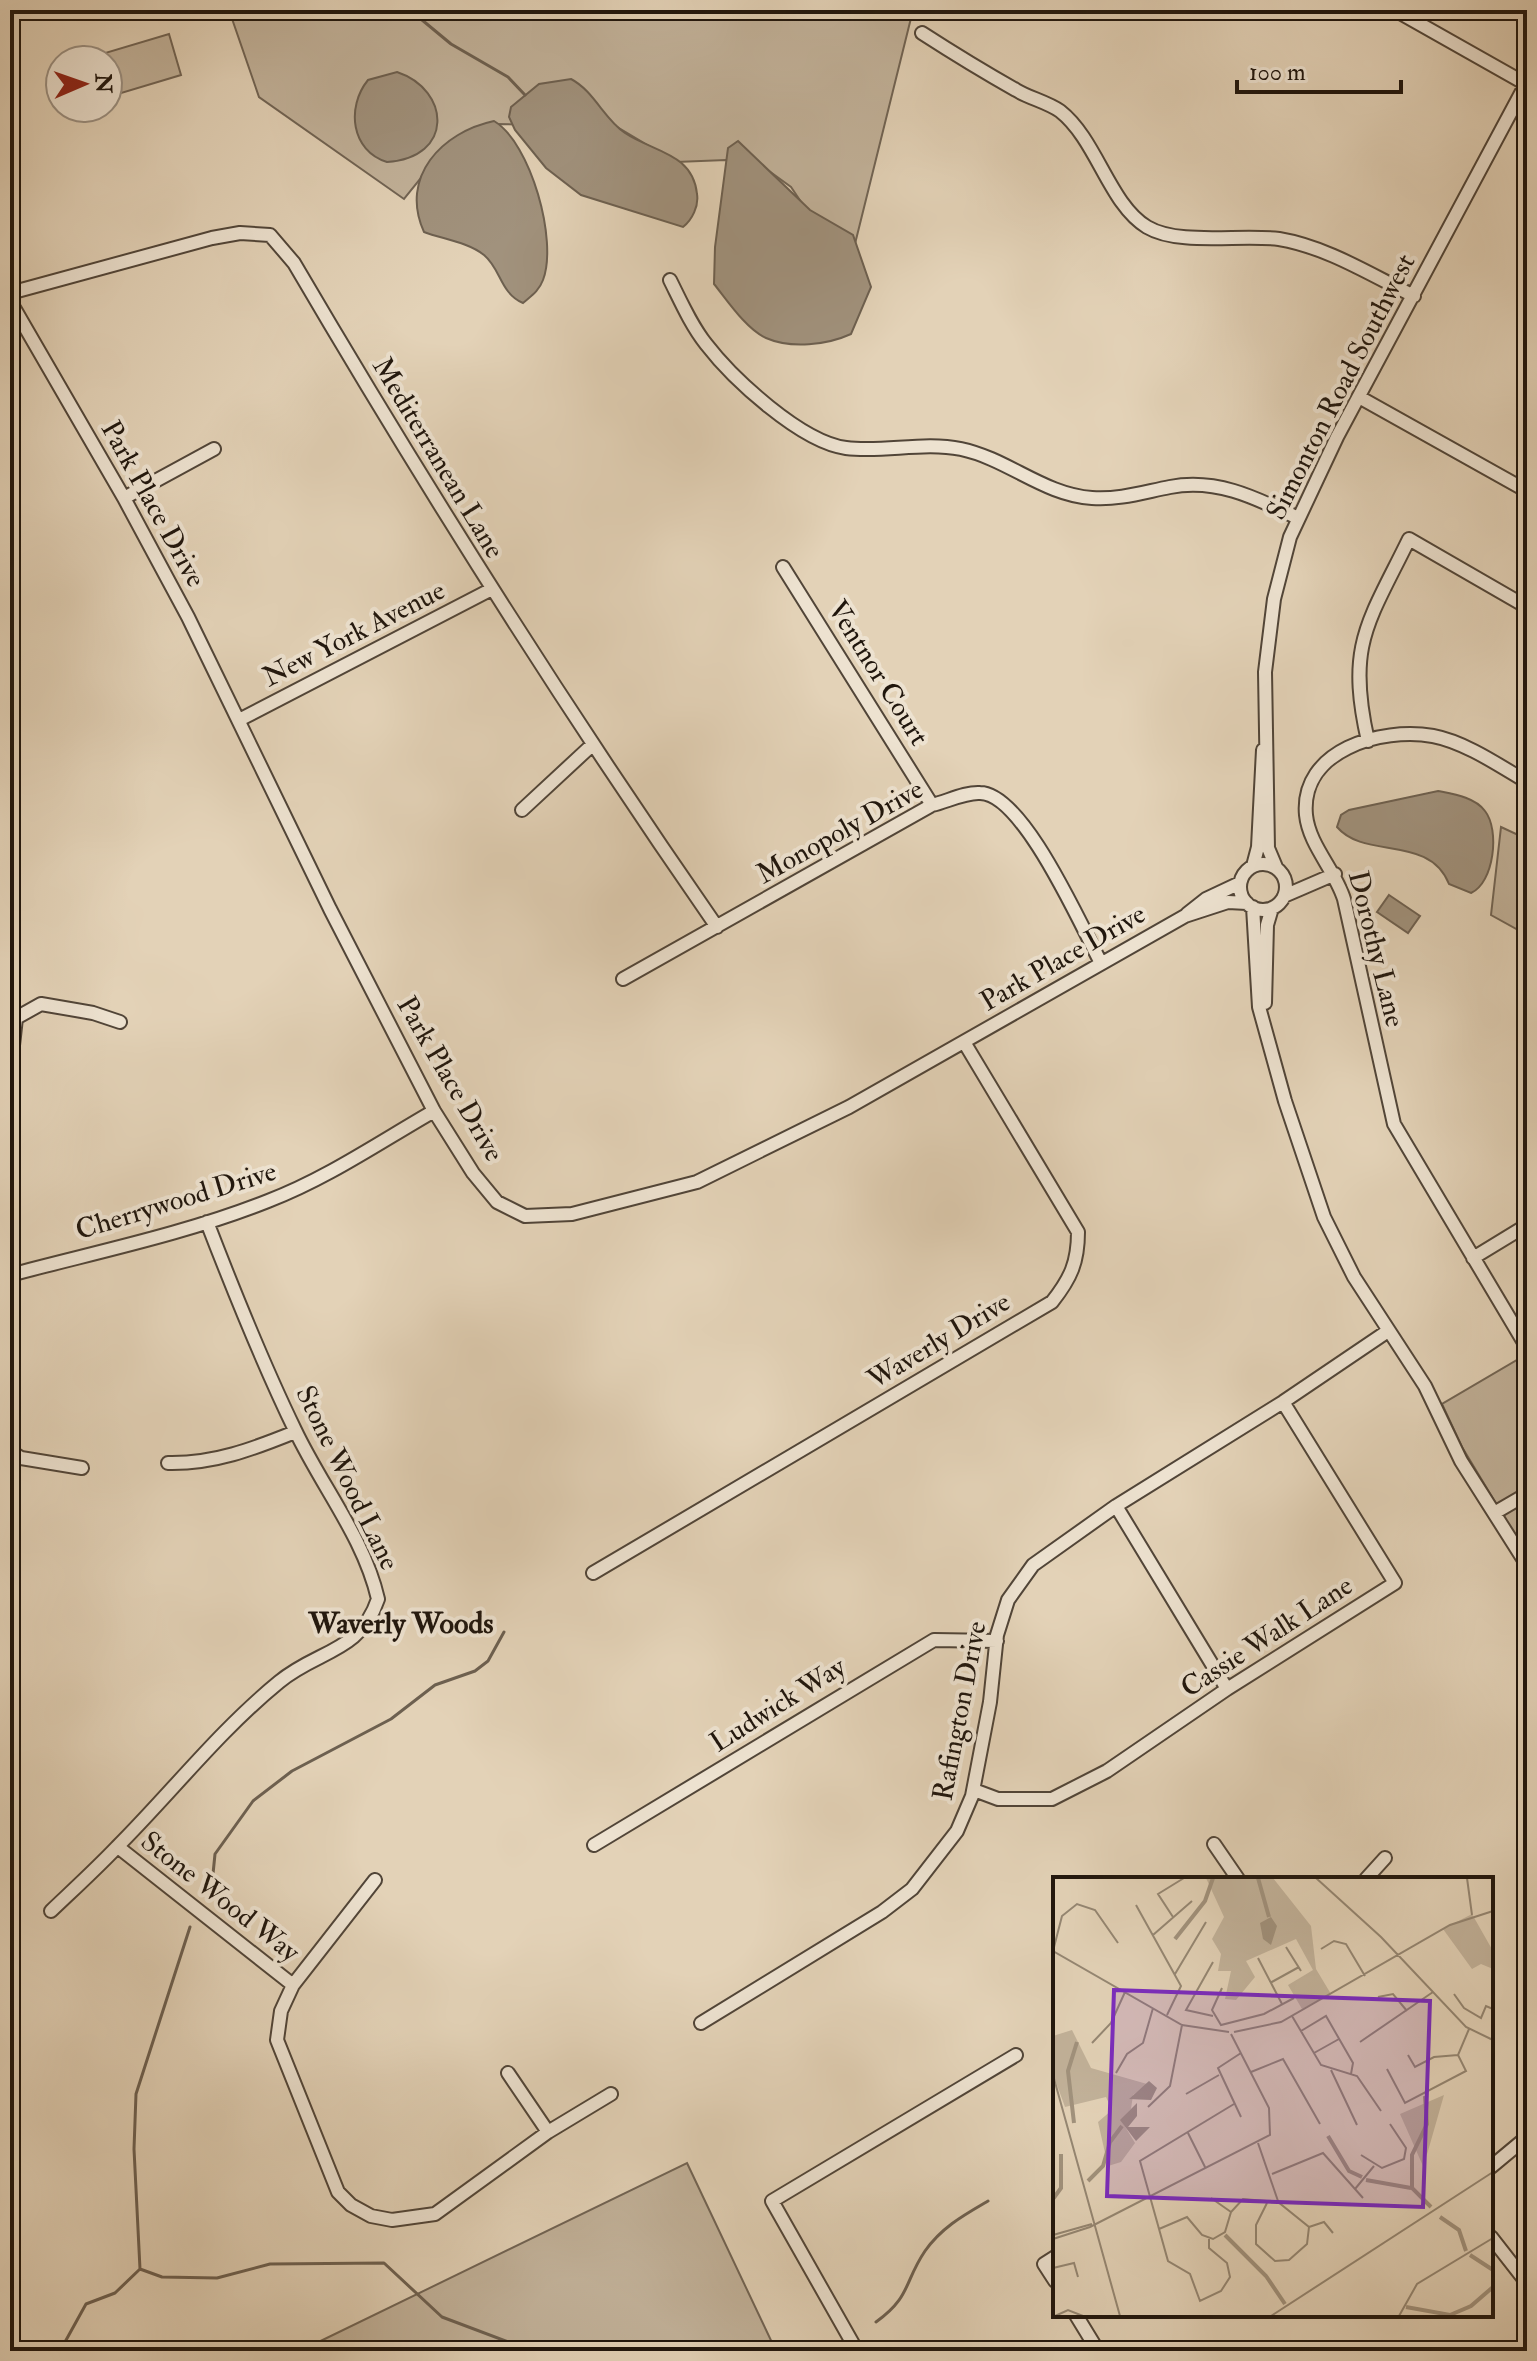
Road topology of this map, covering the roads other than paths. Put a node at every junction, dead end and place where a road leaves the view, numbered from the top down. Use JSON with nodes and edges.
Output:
{"nodes":[{"id":1,"x":1395,"y":10,"type":"edge"},
{"id":2,"x":922,"y":33,"type":"dead end"},
{"id":3,"x":1526,"y":83,"type":"edge"},
{"id":4,"x":670,"y":280,"type":"dead end"},
{"id":5,"x":10,"y":293,"type":"edge"},
{"id":6,"x":1414,"y":296,"type":"junction"},
{"id":7,"x":10,"y":301,"type":"edge"},
{"id":8,"x":1359,"y":397,"type":"junction"},
{"id":9,"x":214,"y":449,"type":"dead end"},
{"id":10,"x":1527,"y":491,"type":"edge"},
{"id":11,"x":124,"y":498,"type":"junction"},
{"id":12,"x":1298,"y":518,"type":"junction"},
{"id":13,"x":783,"y":567,"type":"dead end"},
{"id":14,"x":490,"y":590,"type":"junction"},
{"id":15,"x":1527,"y":607,"type":"edge"},
{"id":16,"x":239,"y":720,"type":"junction"},
{"id":17,"x":1265,"y":735,"type":"junction"},
{"id":18,"x":1368,"y":741,"type":"junction"},
{"id":19,"x":591,"y":746,"type":"junction"},
{"id":20,"x":1527,"y":782,"type":"edge"},
{"id":21,"x":932,"y":805,"type":"junction"},
{"id":22,"x":522,"y":810,"type":"dead end"},
{"id":23,"x":1253,"y":866,"type":"junction"},
{"id":24,"x":1278,"y":870,"type":"junction"},
{"id":25,"x":1335,"y":874,"type":"junction"},
{"id":26,"x":1312,"y":881,"type":"junction"},
{"id":27,"x":1240,"y":883,"type":"junction"},
{"id":28,"x":1284,"y":896,"type":"junction"},
{"id":29,"x":1250,"y":905,"type":"junction"},
{"id":30,"x":1272,"y":908,"type":"junction"},
{"id":31,"x":1185,"y":916,"type":"junction"},
{"id":32,"x":717,"y":927,"type":"junction"},
{"id":33,"x":1101,"y":963,"type":"junction"},
{"id":34,"x":623,"y":979,"type":"dead end"},
{"id":35,"x":13,"y":1014,"type":"edge"},
{"id":36,"x":1264,"y":1018,"type":"junction"},
{"id":37,"x":120,"y":1022,"type":"dead end"},
{"id":38,"x":964,"y":1042,"type":"junction"},
{"id":39,"x":10,"y":1073,"type":"edge"},
{"id":40,"x":434,"y":1111,"type":"junction"},
{"id":41,"x":207,"y":1222,"type":"junction"},
{"id":42,"x":1527,"y":1225,"type":"edge"},
{"id":43,"x":1473,"y":1258,"type":"junction"},
{"id":44,"x":10,"y":1275,"type":"edge"},
{"id":45,"x":1388,"y":1331,"type":"junction"},
{"id":46,"x":1526,"y":1346,"type":"edge"},
{"id":47,"x":1283,"y":1402,"type":"junction"},
{"id":48,"x":295,"y":1432,"type":"junction"},
{"id":49,"x":10,"y":1451,"type":"edge"},
{"id":50,"x":168,"y":1463,"type":"dead end"},
{"id":51,"x":82,"y":1468,"type":"dead end"},
{"id":52,"x":1527,"y":1494,"type":"edge"},
{"id":53,"x":1116,"y":1506,"type":"junction"},
{"id":54,"x":1496,"y":1512,"type":"junction"},
{"id":55,"x":1527,"y":1565,"type":"edge"},
{"id":56,"x":593,"y":1573,"type":"dead end"},
{"id":57,"x":997,"y":1641,"type":"junction"},
{"id":58,"x":1227,"y":1689,"type":"junction"},
{"id":59,"x":974,"y":1790,"type":"junction"},
{"id":60,"x":1214,"y":1844,"type":"dead end"},
{"id":61,"x":594,"y":1845,"type":"dead end"},
{"id":62,"x":118,"y":1847,"type":"junction"},
{"id":63,"x":1385,"y":1858,"type":"dead end"},
{"id":64,"x":1237,"y":1877,"type":"edge"},
{"id":65,"x":1368,"y":1877,"type":"edge"},
{"id":66,"x":375,"y":1880,"type":"dead end"},
{"id":67,"x":51,"y":1911,"type":"dead end"},
{"id":68,"x":293,"y":1985,"type":"junction"},
{"id":69,"x":701,"y":2023,"type":"dead end"},
{"id":70,"x":1016,"y":2055,"type":"dead end"},
{"id":71,"x":508,"y":2073,"type":"dead end"},
{"id":72,"x":611,"y":2094,"type":"dead end"},
{"id":73,"x":548,"y":2132,"type":"junction"},
{"id":74,"x":1527,"y":2137,"type":"edge"},
{"id":75,"x":1493,"y":2165,"type":"edge"},
{"id":76,"x":1493,"y":2240,"type":"edge"},
{"id":77,"x":1053,"y":2258,"type":"edge"},
{"id":78,"x":1053,"y":2278,"type":"edge"},
{"id":79,"x":1527,"y":2283,"type":"edge"},
{"id":80,"x":1077,"y":2317,"type":"edge"},
{"id":81,"x":857,"y":2351,"type":"edge"},
{"id":82,"x":1098,"y":2351,"type":"edge"}],
"edges":[{"from":1,"to":3,"type":"street"},
{"from":2,"to":6,"type":"street"},
{"from":3,"to":6,"type":"street","name":"Simonton Road Southwest"},
{"from":4,"to":12,"type":"street"},
{"from":5,"to":14,"type":"street","name":"Mediterranean Lane"},
{"from":6,"to":8,"type":"street","name":"Simonton Road Southwest"},
{"from":7,"to":11,"type":"street","name":"Park Place Drive"},
{"from":8,"to":10,"type":"street"},
{"from":8,"to":12,"type":"street","name":"Simonton Road Southwest"},
{"from":9,"to":11,"type":"street"},
{"from":11,"to":16,"type":"street","name":"Park Place Drive"},
{"from":12,"to":17,"type":"street","name":"Simonton Road Southwest"},
{"from":13,"to":21,"type":"street","name":"Ventnor Court"},
{"from":14,"to":16,"type":"street","name":"New York Avenue"},
{"from":14,"to":19,"type":"street","name":"Mediterranean Lane"},
{"from":15,"to":18,"type":"street"},
{"from":16,"to":40,"type":"street","name":"Park Place Drive"},
{"from":17,"to":23,"type":"street","name":"Simonton Road Southwest"},
{"from":17,"to":24,"type":"street","name":"Simonton Road Southwest"},
{"from":18,"to":20,"type":"street","name":"Dorothy Lane"},
{"from":18,"to":25,"type":"street","name":"Dorothy Lane"},
{"from":19,"to":22,"type":"street"},
{"from":19,"to":32,"type":"street","name":"Mediterranean Lane"},
{"from":21,"to":32,"type":"street","name":"Monopoly Drive"},
{"from":21,"to":33,"type":"street","name":"Monopoly Drive"},
{"from":23,"to":24,"type":"street"},
{"from":23,"to":27,"type":"street"},
{"from":24,"to":26,"type":"street"},
{"from":24,"to":28,"type":"street"},
{"from":25,"to":26,"type":"street"},
{"from":25,"to":43,"type":"street","name":"Dorothy Lane"},
{"from":26,"to":28,"type":"street"},
{"from":27,"to":29,"type":"street"},
{"from":27,"to":31,"type":"street","name":"Park Place Drive"},
{"from":28,"to":30,"type":"street"},
{"from":29,"to":30,"type":"street"},
{"from":29,"to":31,"type":"street","name":"Park Place Drive"},
{"from":29,"to":36,"type":"street"},
{"from":30,"to":36,"type":"street"},
{"from":31,"to":33,"type":"street","name":"Park Place Drive"},
{"from":32,"to":34,"type":"street","name":"Monopoly Drive"},
{"from":33,"to":38,"type":"street","name":"Park Place Drive"},
{"from":35,"to":37,"type":"street"},
{"from":35,"to":39,"type":"street"},
{"from":36,"to":45,"type":"street"},
{"from":38,"to":40,"type":"street","name":"Park Place Drive"},
{"from":38,"to":56,"type":"street","name":"Waverly Drive"},
{"from":40,"to":41,"type":"street","name":"Cherrywood Drive"},
{"from":41,"to":44,"type":"street","name":"Cherrywood Drive"},
{"from":41,"to":48,"type":"street","name":"Stone Wood Lane"},
{"from":42,"to":43,"type":"street"},
{"from":43,"to":46,"type":"street","name":"Dorothy Lane"},
{"from":45,"to":47,"type":"street","name":"Rafington Drive"},
{"from":45,"to":54,"type":"street"},
{"from":47,"to":53,"type":"street","name":"Rafington Drive"},
{"from":47,"to":58,"type":"street","name":"Cassie Walk Lane"},
{"from":48,"to":50,"type":"street"},
{"from":48,"to":62,"type":"street","name":"Stone Wood Lane"},
{"from":49,"to":51,"type":"street"},
{"from":52,"to":54,"type":"street"},
{"from":53,"to":57,"type":"street","name":"Rafington Drive"},
{"from":53,"to":58,"type":"street"},
{"from":54,"to":55,"type":"street"},
{"from":57,"to":59,"type":"street","name":"Rafington Drive"},
{"from":57,"to":61,"type":"street","name":"Ludwick Way"},
{"from":58,"to":59,"type":"street","name":"Cassie Walk Lane"},
{"from":59,"to":69,"type":"street","name":"Rafington Drive"},
{"from":60,"to":64,"type":"street"},
{"from":62,"to":67,"type":"street","name":"Stone Wood Lane"},
{"from":62,"to":68,"type":"street","name":"Stone Wood Way"},
{"from":63,"to":65,"type":"street"},
{"from":66,"to":68,"type":"street"},
{"from":68,"to":73,"type":"street"},
{"from":70,"to":81,"type":"street"},
{"from":71,"to":73,"type":"street"},
{"from":72,"to":73,"type":"street"},
{"from":74,"to":75,"type":"street"},
{"from":76,"to":79,"type":"street"},
{"from":77,"to":78,"type":"street"},
{"from":80,"to":82,"type":"street"}]}
